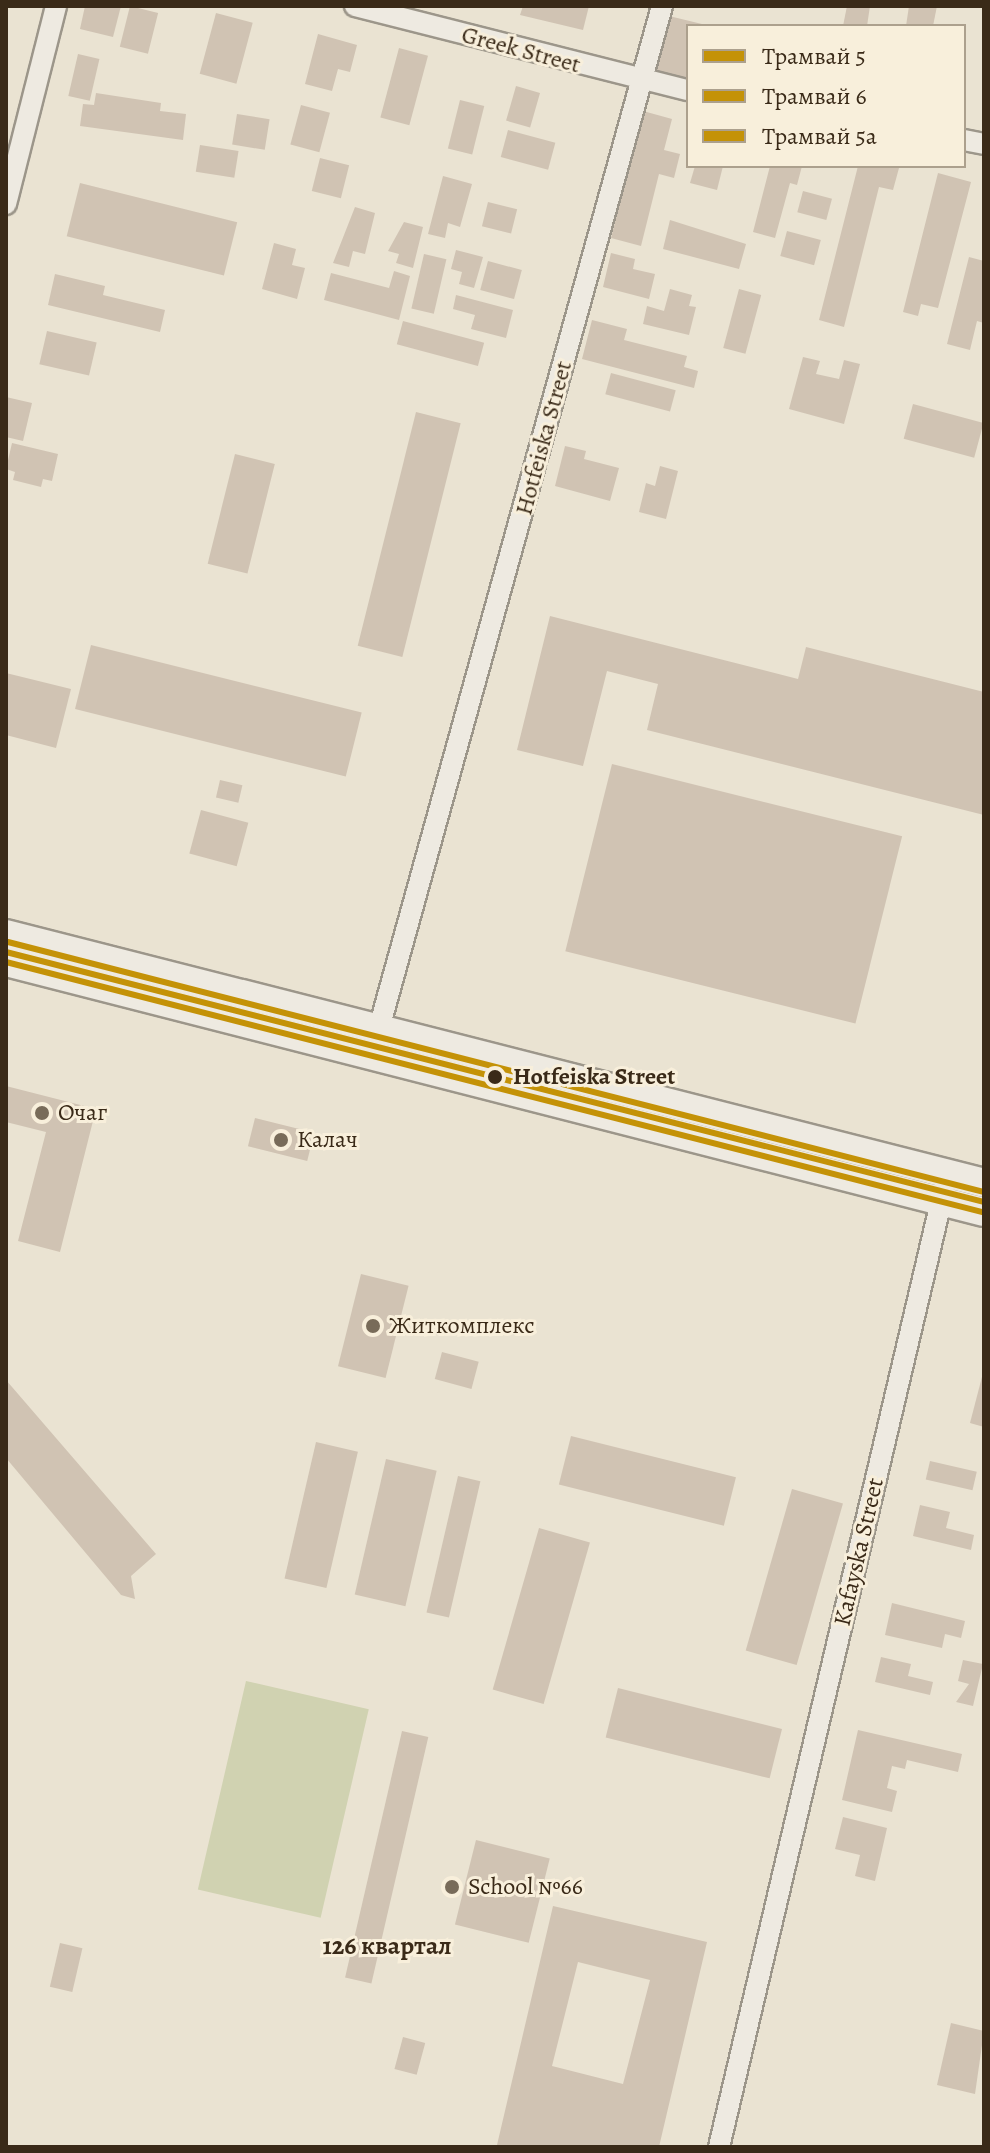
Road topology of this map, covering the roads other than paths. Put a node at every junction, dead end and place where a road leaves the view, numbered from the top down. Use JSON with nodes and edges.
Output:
{"nodes":[{"id":1,"x":56,"y":6,"type":"edge"},
{"id":2,"x":355,"y":6,"type":"edge"},
{"id":3,"x":662,"y":6,"type":"edge"},
{"id":4,"x":641,"y":81,"type":"junction"},
{"id":5,"x":686,"y":90,"type":"edge"},
{"id":6,"x":6,"y":204,"type":"edge"},
{"id":7,"x":6,"y":934,"type":"edge"},
{"id":8,"x":6,"y":962,"type":"edge"},
{"id":9,"x":375,"y":1042,"type":"junction"},
{"id":10,"x":984,"y":1183,"type":"edge"},
{"id":11,"x":944,"y":1187,"type":"junction"},
{"id":12,"x":984,"y":1212,"type":"edge"},
{"id":13,"x":719,"y":2147,"type":"edge"}],
"edges":[{"from":1,"to":6,"type":"street"},
{"from":2,"to":4,"type":"street","name":"Greek Street"},
{"from":3,"to":4,"type":"street","name":"Hotfeiska Street"},
{"from":4,"to":5,"type":"street","name":"Greek Street"},
{"from":4,"to":9,"type":"street","name":"Hotfeiska Street"},
{"from":7,"to":9,"type":"main road"},
{"from":8,"to":9,"type":"main road"},
{"from":9,"to":11,"type":"main road"},
{"from":10,"to":11,"type":"main road"},
{"from":11,"to":12,"type":"main road"},
{"from":11,"to":13,"type":"street","name":"Kafayska Street"}]}
